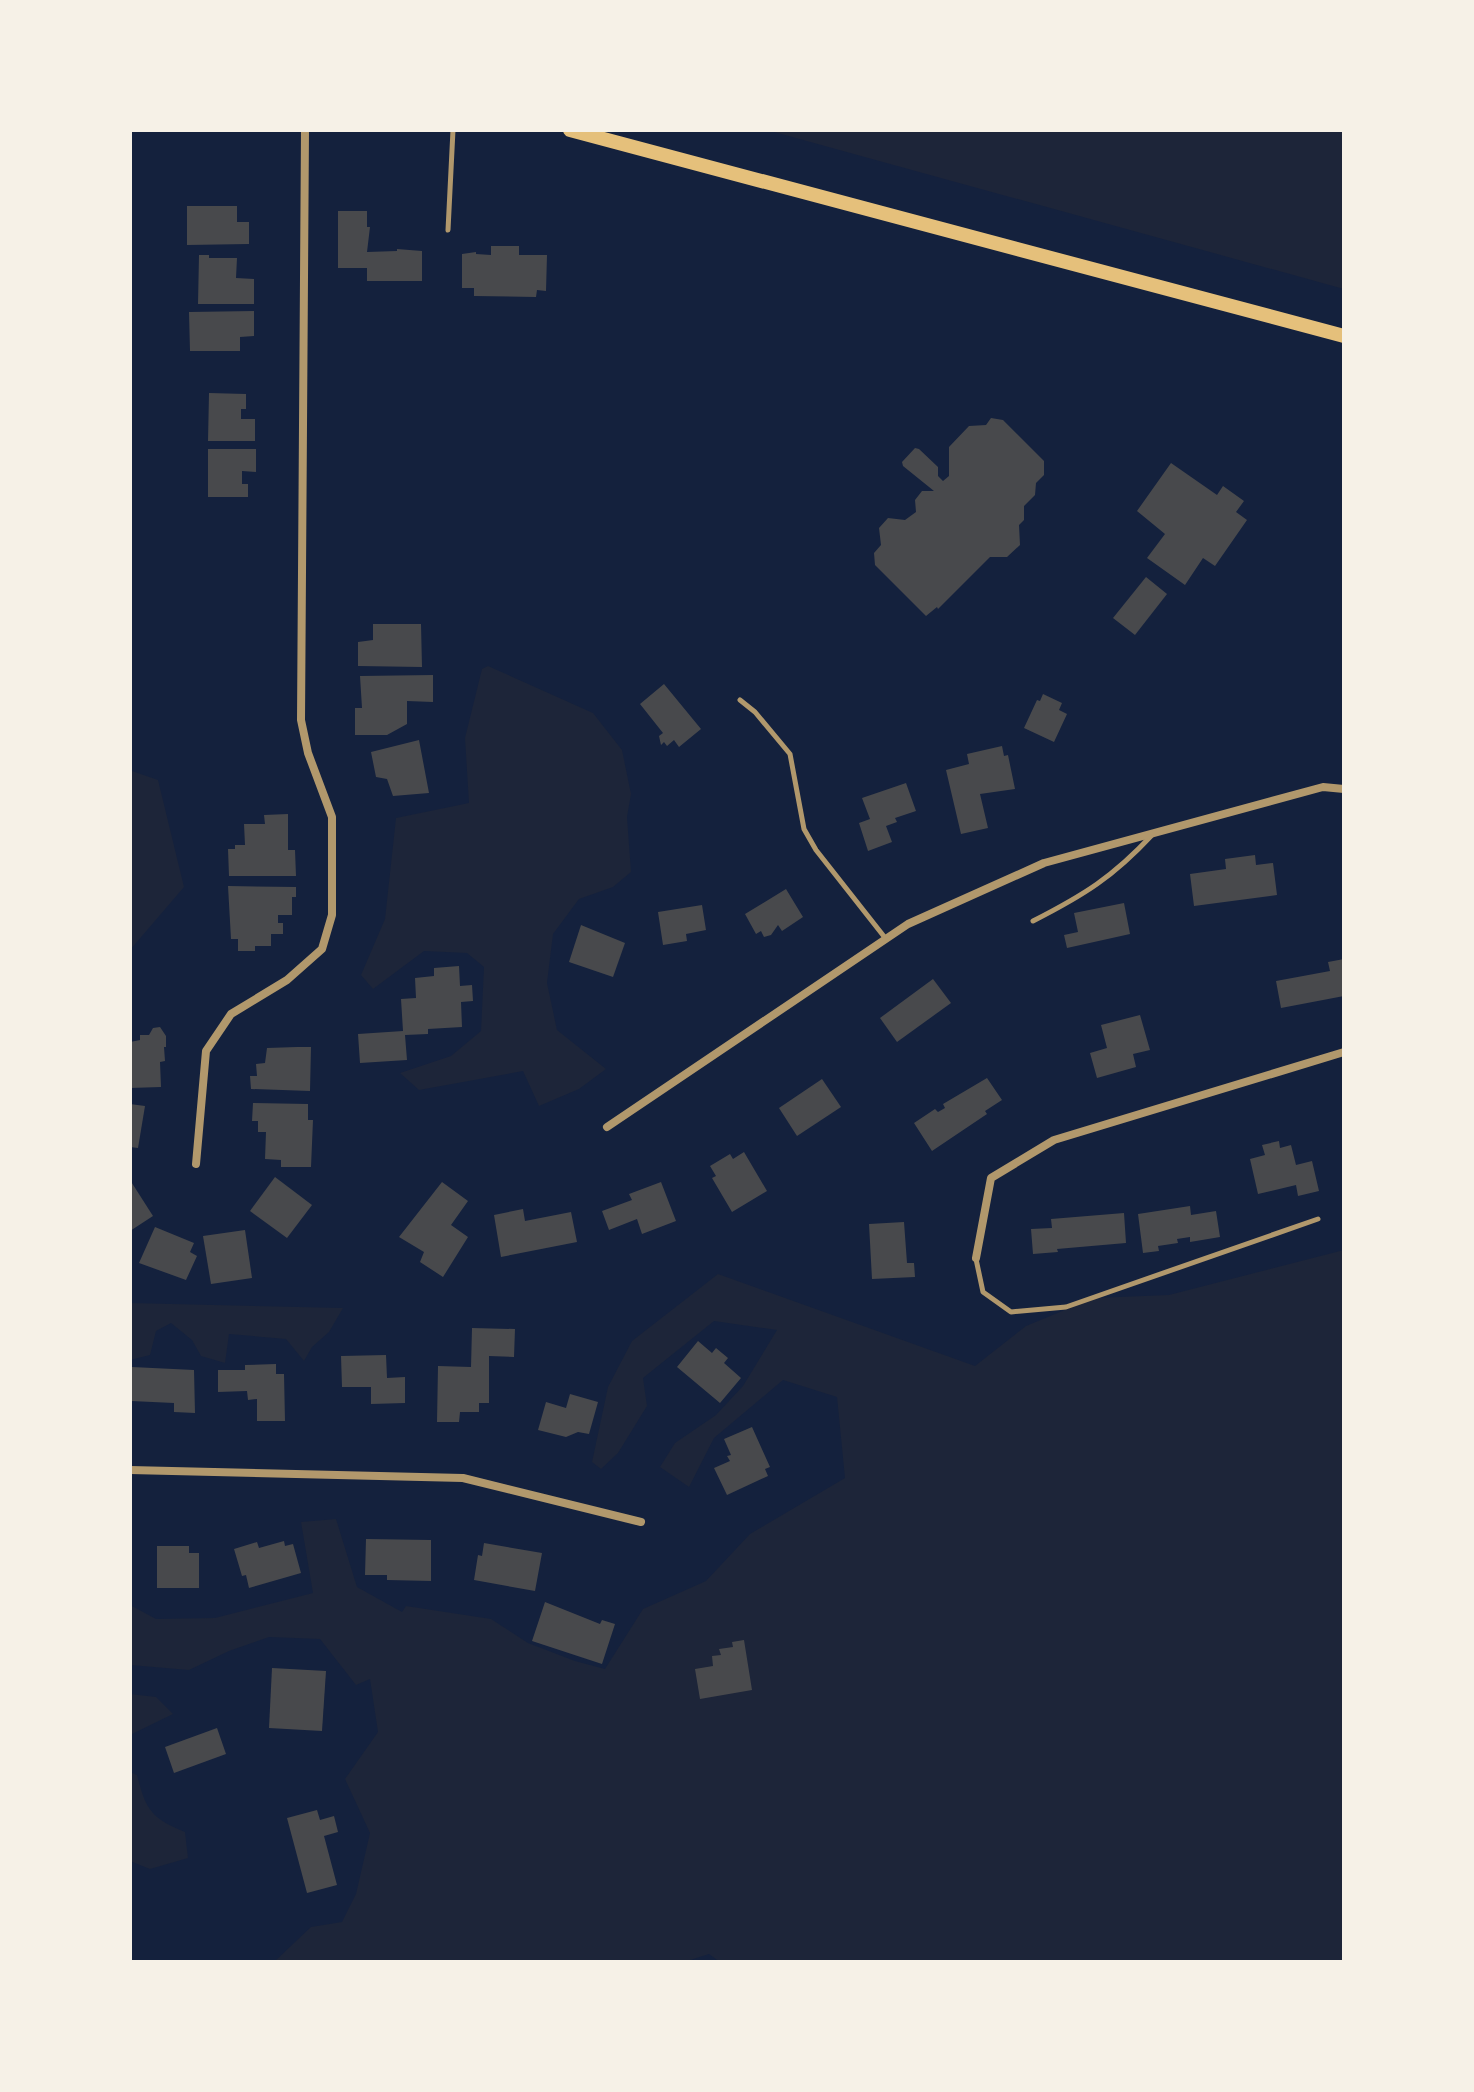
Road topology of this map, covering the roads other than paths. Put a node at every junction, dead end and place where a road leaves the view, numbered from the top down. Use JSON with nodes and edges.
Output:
{"nodes":[{"id":1,"x":305,"y":130,"type":"edge"},
{"id":2,"x":453,"y":130,"type":"edge"},
{"id":3,"x":570,"y":130,"type":"edge"},
{"id":4,"x":448,"y":230,"type":"dead end"},
{"id":5,"x":1344,"y":336,"type":"edge"},
{"id":6,"x":740,"y":700,"type":"dead end"},
{"id":7,"x":1344,"y":789,"type":"edge"},
{"id":8,"x":1153,"y":834,"type":"junction"},
{"id":9,"x":1033,"y":921,"type":"dead end"},
{"id":10,"x":886,"y":939,"type":"junction"},
{"id":11,"x":1344,"y":1052,"type":"edge"},
{"id":12,"x":607,"y":1127,"type":"dead end"},
{"id":13,"x":196,"y":1164,"type":"dead end"},
{"id":14,"x":1318,"y":1219,"type":"dead end"},
{"id":15,"x":976,"y":1258,"type":"joint"},
{"id":16,"x":130,"y":1470,"type":"edge"},
{"id":17,"x":641,"y":1522,"type":"dead end"}],
"edges":[{"from":1,"to":13,"type":"street"},
{"from":2,"to":4,"type":"lane"},
{"from":3,"to":5,"type":"main road"},
{"from":6,"to":10,"type":"lane"},
{"from":7,"to":8,"type":"street"},
{"from":8,"to":9,"type":"lane"},
{"from":8,"to":10,"type":"street"},
{"from":10,"to":12,"type":"street"},
{"from":11,"to":15,"type":"street"},
{"from":14,"to":15,"type":"lane"},
{"from":16,"to":17,"type":"street"}]}
